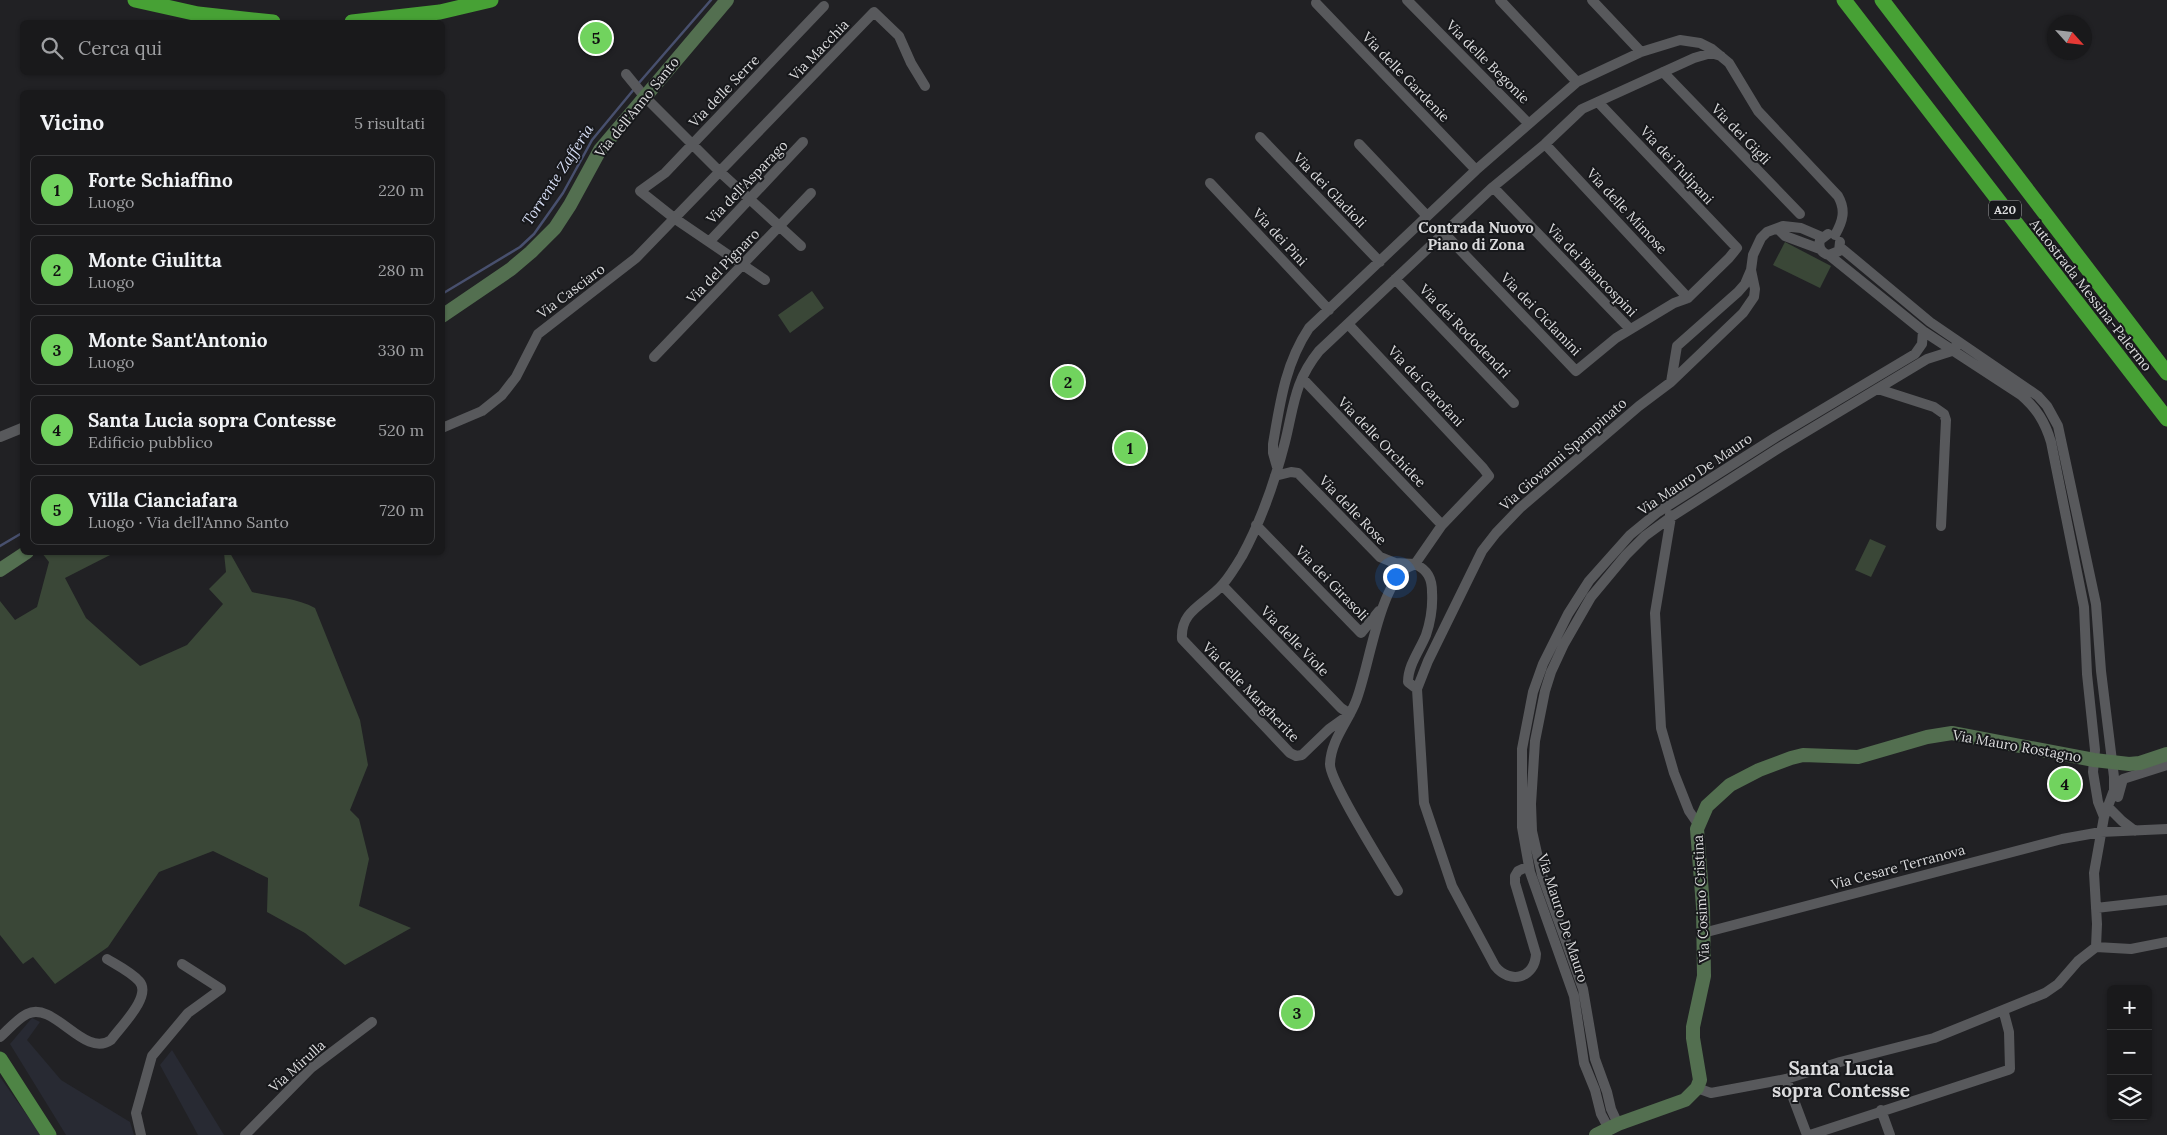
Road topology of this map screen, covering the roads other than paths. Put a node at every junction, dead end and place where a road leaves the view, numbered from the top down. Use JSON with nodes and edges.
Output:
{"nodes":[{"id":1,"x":135,"y":0,"type":"edge"},
{"id":2,"x":491,"y":0,"type":"edge"},
{"id":3,"x":727,"y":0,"type":"edge"},
{"id":4,"x":1407,"y":0,"type":"edge"},
{"id":5,"x":1500,"y":0,"type":"edge"},
{"id":6,"x":1592,"y":0,"type":"edge"},
{"id":7,"x":1844,"y":0,"type":"edge"},
{"id":8,"x":1882,"y":0,"type":"edge"},
{"id":9,"x":1316,"y":3,"type":"dead end"},
{"id":10,"x":824,"y":6,"type":"dead end"},
{"id":11,"x":254,"y":20,"type":"edge"},
{"id":12,"x":370,"y":20,"type":"edge"},
{"id":13,"x":1641,"y":52,"type":"junction"},
{"id":14,"x":1722,"y":56,"type":"junction"},
{"id":15,"x":1663,"y":72,"type":"junction"},
{"id":16,"x":628,"y":78,"type":"dead end"},
{"id":17,"x":1577,"y":82,"type":"junction"},
{"id":18,"x":925,"y":86,"type":"dead end"},
{"id":19,"x":642,"y":95,"type":"junction"},
{"id":20,"x":1598,"y":102,"type":"junction"},
{"id":21,"x":1528,"y":123,"type":"junction"},
{"id":22,"x":1260,"y":137,"type":"dead end"},
{"id":23,"x":804,"y":142,"type":"dead end"},
{"id":24,"x":693,"y":144,"type":"junction"},
{"id":25,"x":1359,"y":144,"type":"dead end"},
{"id":26,"x":1545,"y":144,"type":"junction"},
{"id":27,"x":1476,"y":170,"type":"junction"},
{"id":28,"x":720,"y":172,"type":"junction"},
{"id":29,"x":1210,"y":183,"type":"dead end"},
{"id":30,"x":1493,"y":187,"type":"junction"},
{"id":31,"x":811,"y":193,"type":"dead end"},
{"id":32,"x":750,"y":199,"type":"junction"},
{"id":33,"x":1800,"y":214,"type":"dead end"},
{"id":34,"x":1426,"y":216,"type":"junction"},
{"id":35,"x":674,"y":218,"type":"junction"},
{"id":36,"x":780,"y":227,"type":"junction"},
{"id":37,"x":1778,"y":229,"type":"junction"},
{"id":38,"x":1444,"y":233,"type":"junction"},
{"id":39,"x":1835,"y":235,"type":"junction"},
{"id":40,"x":1822,"y":237,"type":"junction"},
{"id":41,"x":710,"y":241,"type":"junction"},
{"id":42,"x":801,"y":246,"type":"dead end"},
{"id":43,"x":1840,"y":247,"type":"junction"},
{"id":44,"x":1824,"y":252,"type":"junction"},
{"id":45,"x":1380,"y":262,"type":"junction"},
{"id":46,"x":744,"y":265,"type":"junction"},
{"id":47,"x":1751,"y":270,"type":"junction"},
{"id":48,"x":1395,"y":279,"type":"junction"},
{"id":49,"x":764,"y":280,"type":"dead end"},
{"id":50,"x":1688,"y":298,"type":"junction"},
{"id":51,"x":1329,"y":310,"type":"junction"},
{"id":52,"x":445,"y":314,"type":"edge"},
{"id":53,"x":1930,"y":322,"type":"junction"},
{"id":54,"x":1348,"y":324,"type":"junction"},
{"id":55,"x":1630,"y":329,"type":"junction"},
{"id":56,"x":1923,"y":330,"type":"junction"},
{"id":57,"x":1955,"y":347,"type":"junction"},
{"id":58,"x":654,"y":357,"type":"dead end"},
{"id":59,"x":2167,"y":373,"type":"edge"},
{"id":60,"x":1302,"y":378,"type":"junction"},
{"id":61,"x":1671,"y":382,"type":"junction"},
{"id":62,"x":1878,"y":389,"type":"junction"},
{"id":63,"x":1514,"y":403,"type":"dead end"},
{"id":64,"x":2167,"y":419,"type":"edge"},
{"id":65,"x":445,"y":427,"type":"edge"},
{"id":66,"x":20,"y":429,"type":"edge"},
{"id":67,"x":0,"y":437,"type":"edge"},
{"id":68,"x":1276,"y":472,"type":"junction"},
{"id":69,"x":1665,"y":507,"type":"junction"},
{"id":70,"x":1671,"y":517,"type":"junction"},
{"id":71,"x":1256,"y":525,"type":"junction"},
{"id":72,"x":1442,"y":525,"type":"junction"},
{"id":73,"x":1941,"y":526,"type":"dead end"},
{"id":74,"x":22,"y":555,"type":"edge"},
{"id":75,"x":1415,"y":564,"type":"junction"},
{"id":76,"x":0,"y":570,"type":"edge"},
{"id":77,"x":1222,"y":585,"type":"junction"},
{"id":78,"x":1386,"y":604,"type":"junction"},
{"id":79,"x":1417,"y":689,"type":"junction"},
{"id":80,"x":1350,"y":714,"type":"junction"},
{"id":81,"x":2167,"y":754,"type":"edge"},
{"id":82,"x":2094,"y":760,"type":"junction"},
{"id":83,"x":2111,"y":762,"type":"junction"},
{"id":84,"x":2167,"y":764,"type":"edge"},
{"id":85,"x":2108,"y":812,"type":"junction"},
{"id":86,"x":1698,"y":824,"type":"junction"},
{"id":87,"x":2167,"y":829,"type":"edge"},
{"id":88,"x":2135,"y":830,"type":"junction"},
{"id":89,"x":2101,"y":832,"type":"junction"},
{"id":90,"x":1529,"y":866,"type":"junction"},
{"id":91,"x":1398,"y":891,"type":"dead end"},
{"id":92,"x":2167,"y":900,"type":"edge"},
{"id":93,"x":2096,"y":908,"type":"junction"},
{"id":94,"x":1703,"y":932,"type":"junction"},
{"id":95,"x":2167,"y":942,"type":"edge"},
{"id":96,"x":2096,"y":946,"type":"junction"},
{"id":97,"x":107,"y":958,"type":"dead end"},
{"id":98,"x":182,"y":964,"type":"dead end"},
{"id":99,"x":2004,"y":1013,"type":"dead end"},
{"id":100,"x":372,"y":1022,"type":"dead end"},
{"id":101,"x":0,"y":1037,"type":"edge"},
{"id":102,"x":0,"y":1059,"type":"edge"},
{"id":103,"x":1786,"y":1079,"type":"junction"},
{"id":104,"x":1698,"y":1088,"type":"junction"},
{"id":105,"x":1881,"y":1110,"type":"junction"},
{"id":106,"x":1608,"y":1129,"type":"edge"},
{"id":107,"x":1829,"y":1132,"type":"edge"},
{"id":108,"x":49,"y":1135,"type":"edge"},
{"id":109,"x":142,"y":1135,"type":"edge"},
{"id":110,"x":245,"y":1135,"type":"edge"},
{"id":111,"x":1808,"y":1135,"type":"edge"},
{"id":112,"x":1890,"y":1135,"type":"edge"}],
"edges":[{"from":1,"to":11,"type":"highway"},
{"from":2,"to":12,"type":"highway"},
{"from":3,"to":19,"type":"street","name":"Via dell'Anno Santo"},
{"from":4,"to":21,"type":"street","name":"Via delle Begonie"},
{"from":5,"to":17,"type":"street"},
{"from":6,"to":13,"type":"street"},
{"from":7,"to":64,"type":"highway","name":"Autostrada Messina-Palermo","number":"A20"},
{"from":8,"to":59,"type":"highway","name":"Autostrada Messina-Palermo","number":"A20"},
{"from":9,"to":27,"type":"street","name":"Via delle Gardenie"},
{"from":10,"to":24,"type":"street","name":"Via delle Serre"},
{"from":13,"to":14,"type":"street"},
{"from":13,"to":17,"type":"street"},
{"from":14,"to":15,"type":"street"},
{"from":14,"to":39,"type":"street"},
{"from":15,"to":20,"type":"street"},
{"from":15,"to":33,"type":"street","name":"Via dei Gigli"},
{"from":16,"to":19,"type":"street"},
{"from":17,"to":21,"type":"street"},
{"from":18,"to":28,"type":"street","name":"Via Macchia"},
{"from":19,"to":24,"type":"street"},
{"from":19,"to":52,"type":"street","name":"Via dell'Anno Santo"},
{"from":20,"to":26,"type":"street"},
{"from":20,"to":50,"type":"street","name":"Via dei Tulipani"},
{"from":21,"to":27,"type":"street"},
{"from":22,"to":45,"type":"street","name":"Via dei Gladioli"},
{"from":23,"to":32,"type":"street","name":"Via dell'Asparago"},
{"from":24,"to":28,"type":"street"},
{"from":24,"to":35,"type":"street","name":"Via delle Serre"},
{"from":25,"to":34,"type":"street"},
{"from":26,"to":30,"type":"street"},
{"from":26,"to":50,"type":"street","name":"Via delle Mimose"},
{"from":27,"to":34,"type":"street"},
{"from":28,"to":32,"type":"street"},
{"from":28,"to":35,"type":"street","name":"Via Casciaro"},
{"from":29,"to":51,"type":"street","name":"Via dei Pini"},
{"from":30,"to":38,"type":"street"},
{"from":30,"to":55,"type":"street","name":"Via dei Biancospini"},
{"from":31,"to":36,"type":"street","name":"Via del Pignaro"},
{"from":32,"to":36,"type":"street"},
{"from":32,"to":41,"type":"street","name":"Via dell'Asparago"},
{"from":34,"to":45,"type":"street"},
{"from":35,"to":41,"type":"street"},
{"from":35,"to":65,"type":"street","name":"Via Casciaro"},
{"from":36,"to":42,"type":"street"},
{"from":36,"to":46,"type":"street","name":"Via del Pignaro"},
{"from":37,"to":40,"type":"street"},
{"from":37,"to":44,"type":"street"},
{"from":37,"to":47,"type":"street","name":"Via Giovanni Spampinato"},
{"from":38,"to":48,"type":"street"},
{"from":38,"to":55,"type":"street","name":"Via dei Ciclamini"},
{"from":39,"to":40,"type":"street"},
{"from":39,"to":43,"type":"street"},
{"from":40,"to":44,"type":"street"},
{"from":41,"to":46,"type":"street"},
{"from":43,"to":44,"type":"street"},
{"from":43,"to":53,"type":"street"},
{"from":44,"to":56,"type":"street"},
{"from":45,"to":51,"type":"street"},
{"from":46,"to":49,"type":"street"},
{"from":46,"to":58,"type":"street","name":"Via del Pignaro"},
{"from":47,"to":61,"type":"street","name":"Via Giovanni Spampinato"},
{"from":47,"to":61,"type":"street","name":"Via Giovanni Spampinato"},
{"from":48,"to":54,"type":"street"},
{"from":48,"to":63,"type":"street","name":"Via dei Rododendri"},
{"from":50,"to":55,"type":"street"},
{"from":51,"to":68,"type":"street"},
{"from":53,"to":56,"type":"street"},
{"from":53,"to":57,"type":"street"},
{"from":54,"to":60,"type":"street"},
{"from":54,"to":72,"type":"street","name":"Via dei Garofani"},
{"from":56,"to":57,"type":"street"},
{"from":56,"to":69,"type":"street","name":"Via Mauro De Mauro"},
{"from":57,"to":62,"type":"street","name":"Via Mauro De Mauro"},
{"from":57,"to":82,"type":"street"},
{"from":57,"to":83,"type":"street"},
{"from":60,"to":68,"type":"street"},
{"from":60,"to":72,"type":"street","name":"Via delle Orchidee"},
{"from":61,"to":79,"type":"street","name":"Via Giovanni Spampinato"},
{"from":62,"to":70,"type":"street","name":"Via Mauro De Mauro"},
{"from":62,"to":73,"type":"street"},
{"from":66,"to":67,"type":"street"},
{"from":68,"to":71,"type":"street"},
{"from":68,"to":75,"type":"street","name":"Via delle Rose"},
{"from":69,"to":70,"type":"street"},
{"from":69,"to":90,"type":"street","name":"Via Mauro De Mauro"},
{"from":70,"to":86,"type":"street","name":"Via Cosimo Cristina"},
{"from":70,"to":106,"type":"street","name":"Via Mauro De Mauro"},
{"from":71,"to":77,"type":"street"},
{"from":71,"to":78,"type":"street","name":"Via dei Girasoli"},
{"from":72,"to":75,"type":"street"},
{"from":74,"to":76,"type":"street"},
{"from":75,"to":78,"type":"street"},
{"from":75,"to":79,"type":"street"},
{"from":77,"to":80,"type":"street","name":"Via delle Viole"},
{"from":77,"to":80,"type":"street","name":"Via delle Margherite"},
{"from":78,"to":80,"type":"street"},
{"from":79,"to":90,"type":"street","name":"Via Giovanni Spampinato"},
{"from":80,"to":91,"type":"street"},
{"from":81,"to":83,"type":"street","name":"Via Mauro Rostagno"},
{"from":82,"to":83,"type":"street","name":"Via Mauro Rostagno"},
{"from":82,"to":85,"type":"street"},
{"from":82,"to":86,"type":"street","name":"Via Mauro Rostagno"},
{"from":83,"to":85,"type":"street"},
{"from":84,"to":85,"type":"street"},
{"from":85,"to":88,"type":"street"},
{"from":85,"to":89,"type":"street"},
{"from":86,"to":94,"type":"street","name":"Via Cosimo Cristina"},
{"from":87,"to":88,"type":"street","name":"Via Cesare Terranova"},
{"from":88,"to":89,"type":"street","name":"Via Cesare Terranova"},
{"from":89,"to":93,"type":"street"},
{"from":89,"to":94,"type":"street","name":"Via Cesare Terranova"},
{"from":90,"to":106,"type":"street","name":"Via Mauro De Mauro"},
{"from":92,"to":93,"type":"street"},
{"from":93,"to":96,"type":"street"},
{"from":94,"to":104,"type":"street","name":"Via Cosimo Cristina"},
{"from":95,"to":96,"type":"street"},
{"from":96,"to":103,"type":"street"},
{"from":97,"to":101,"type":"street"},
{"from":98,"to":109,"type":"street"},
{"from":99,"to":105,"type":"street"},
{"from":100,"to":110,"type":"street","name":"Via Mirulla"},
{"from":102,"to":108,"type":"main road"},
{"from":103,"to":104,"type":"street"},
{"from":103,"to":111,"type":"street"},
{"from":104,"to":106,"type":"street"},
{"from":105,"to":107,"type":"street"},
{"from":105,"to":112,"type":"street"},
{"from":107,"to":111,"type":"street"}]}
